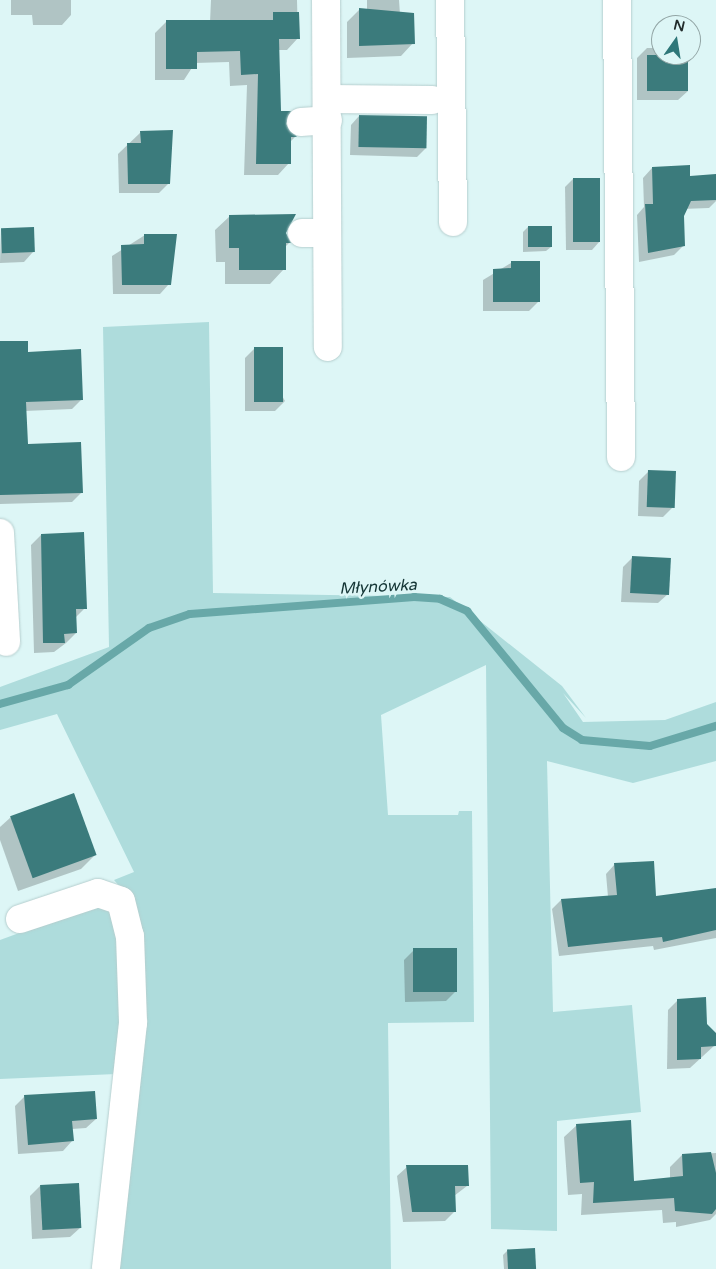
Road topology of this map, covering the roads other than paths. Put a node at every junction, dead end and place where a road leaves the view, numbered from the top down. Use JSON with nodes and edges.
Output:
{"nodes":[{"id":1,"x":326,"y":0,"type":"edge"},
{"id":2,"x":450,"y":0,"type":"edge"},
{"id":3,"x":617,"y":0,"type":"edge"},
{"id":4,"x":432,"y":100,"type":"dead end"},
{"id":5,"x":328,"y":109,"type":"junction"},
{"id":6,"x":301,"y":122,"type":"dead end"},
{"id":7,"x":453,"y":222,"type":"dead end"},
{"id":8,"x":328,"y":347,"type":"dead end"},
{"id":9,"x":621,"y":457,"type":"dead end"},
{"id":10,"x":0,"y":533,"type":"edge"},
{"id":11,"x":6,"y":642,"type":"dead end"},
{"id":12,"x":20,"y":919,"type":"dead end"},
{"id":13,"x":106,"y":1269,"type":"edge"}],
"edges":[{"from":1,"to":5,"type":"lane"},
{"from":2,"to":7,"type":"lane"},
{"from":3,"to":9,"type":"lane"},
{"from":4,"to":5,"type":"lane"},
{"from":5,"to":6,"type":"lane"},
{"from":5,"to":8,"type":"lane"},
{"from":10,"to":11,"type":"lane"},
{"from":12,"to":13,"type":"lane"}]}
